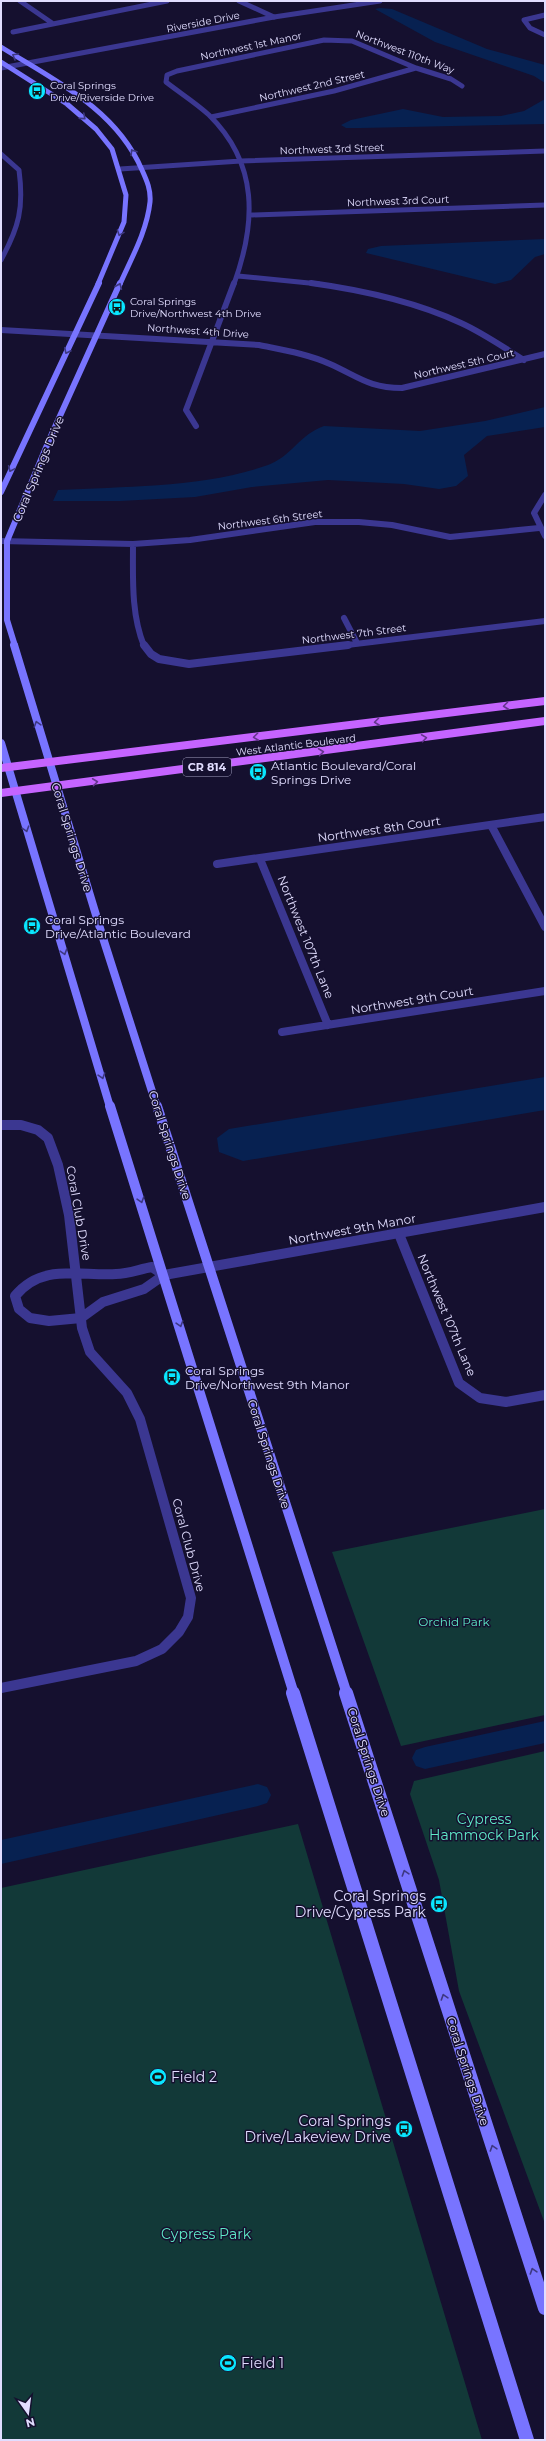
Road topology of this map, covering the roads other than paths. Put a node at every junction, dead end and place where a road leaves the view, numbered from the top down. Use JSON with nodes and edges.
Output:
{"nodes":[{"id":1,"x":20,"y":1,"type":"edge"},
{"id":2,"x":168,"y":1,"type":"edge"},
{"id":3,"x":238,"y":1,"type":"edge"},
{"id":4,"x":380,"y":1,"type":"edge"},
{"id":5,"x":545,"y":15,"type":"edge"},
{"id":6,"x":274,"y":18,"type":"junction"},
{"id":7,"x":265,"y":19,"type":"junction"},
{"id":8,"x":52,"y":23,"type":"junction"},
{"id":9,"x":13,"y":32,"type":"dead end"},
{"id":10,"x":545,"y":35,"type":"edge"},
{"id":11,"x":339,"y":39,"type":"joint"},
{"id":12,"x":1,"y":47,"type":"edge"},
{"id":13,"x":1,"y":62,"type":"edge"},
{"id":14,"x":30,"y":64,"type":"junction"},
{"id":15,"x":9,"y":67,"type":"junction"},
{"id":16,"x":1,"y":68,"type":"edge"},
{"id":17,"x":416,"y":68,"type":"junction"},
{"id":18,"x":16,"y":72,"type":"junction"},
{"id":19,"x":1,"y":75,"type":"edge"},
{"id":20,"x":462,"y":86,"type":"dead end"},
{"id":21,"x":211,"y":117,"type":"junction"},
{"id":22,"x":545,"y":151,"type":"edge"},
{"id":23,"x":1,"y":154,"type":"edge"},
{"id":24,"x":241,"y":161,"type":"junction"},
{"id":25,"x":142,"y":167,"type":"junction"},
{"id":26,"x":120,"y":169,"type":"junction"},
{"id":27,"x":545,"y":205,"type":"edge"},
{"id":28,"x":252,"y":215,"type":"junction"},
{"id":29,"x":1,"y":260,"type":"edge"},
{"id":30,"x":238,"y":276,"type":"junction"},
{"id":31,"x":1,"y":330,"type":"edge"},
{"id":32,"x":75,"y":334,"type":"junction"},
{"id":33,"x":98,"y":335,"type":"junction"},
{"id":34,"x":210,"y":342,"type":"junction"},
{"id":35,"x":545,"y":354,"type":"edge"},
{"id":36,"x":524,"y":360,"type":"junction"},
{"id":37,"x":386,"y":388,"type":"joint"},
{"id":38,"x":196,"y":426,"type":"dead end"},
{"id":39,"x":1,"y":492,"type":"edge"},
{"id":40,"x":545,"y":495,"type":"edge"},
{"id":41,"x":540,"y":528,"type":"junction"},
{"id":42,"x":545,"y":536,"type":"edge"},
{"id":43,"x":4,"y":541,"type":"edge"},
{"id":44,"x":133,"y":544,"type":"junction"},
{"id":45,"x":344,"y":618,"type":"dead end"},
{"id":46,"x":545,"y":621,"type":"edge"},
{"id":47,"x":357,"y":643,"type":"junction"},
{"id":48,"x":545,"y":701,"type":"edge"},
{"id":49,"x":545,"y":721,"type":"edge"},
{"id":50,"x":1,"y":743,"type":"edge"},
{"id":51,"x":48,"y":761,"type":"junction"},
{"id":52,"x":4,"y":767,"type":"edge"},
{"id":53,"x":57,"y":787,"type":"junction"},
{"id":54,"x":15,"y":792,"type":"junction"},
{"id":55,"x":1,"y":793,"type":"edge"},
{"id":56,"x":545,"y":817,"type":"edge"},
{"id":57,"x":491,"y":825,"type":"junction"},
{"id":58,"x":260,"y":859,"type":"junction"},
{"id":59,"x":217,"y":864,"type":"dead end"},
{"id":60,"x":545,"y":927,"type":"edge"},
{"id":61,"x":545,"y":991,"type":"edge"},
{"id":62,"x":328,"y":1025,"type":"junction"},
{"id":63,"x":282,"y":1032,"type":"dead end"},
{"id":64,"x":1,"y":1125,"type":"edge"},
{"id":65,"x":545,"y":1207,"type":"edge"},
{"id":66,"x":399,"y":1234,"type":"junction"},
{"id":67,"x":209,"y":1267,"type":"junction"},
{"id":68,"x":76,"y":1272,"type":"junction"},
{"id":69,"x":164,"y":1275,"type":"junction"},
{"id":70,"x":81,"y":1318,"type":"junction"},
{"id":71,"x":545,"y":1395,"type":"edge"},
{"id":72,"x":1,"y":1688,"type":"edge"},
{"id":73,"x":545,"y":2308,"type":"edge"},
{"id":74,"x":527,"y":2440,"type":"edge"}],
"edges":[{"from":1,"to":8,"type":"street"},
{"from":2,"to":8,"type":"street"},
{"from":3,"to":6,"type":"street"},
{"from":3,"to":7,"type":"street"},
{"from":4,"to":6,"type":"street","name":"Riverside Drive"},
{"from":5,"to":10,"type":"street"},
{"from":6,"to":7,"type":"street","name":"Riverside Drive"},
{"from":7,"to":14,"type":"street","name":"Riverside Drive"},
{"from":8,"to":9,"type":"street"},
{"from":11,"to":17,"type":"street","name":"Northwest 110th Way"},
{"from":11,"to":21,"type":"street","name":"Northwest 1st Manor"},
{"from":14,"to":12,"type":"main road","name":"Coral Springs Drive","one_way":true},
{"from":13,"to":15,"type":"main road","name":"Coral Springs Drive"},
{"from":14,"to":15,"type":"street","name":"Riverside Drive"},
{"from":14,"to":18,"type":"street","name":"Riverside Drive"},
{"from":25,"to":14,"type":"main road","name":"Coral Springs Drive","one_way":true},
{"from":15,"to":16,"type":"street","name":"Riverside Drive"},
{"from":15,"to":18,"type":"main road","name":"Coral Springs Drive"},
{"from":17,"to":20,"type":"street","name":"Northwest 110th Way"},
{"from":17,"to":21,"type":"street","name":"Northwest 2nd Street"},
{"from":18,"to":19,"type":"street","name":"Riverside Drive"},
{"from":18,"to":26,"type":"main road","name":"Coral Springs Drive","one_way":true},
{"from":21,"to":24,"type":"street"},
{"from":22,"to":24,"type":"street","name":"Northwest 3rd Street"},
{"from":23,"to":29,"type":"street"},
{"from":24,"to":25,"type":"street","name":"Northwest 3rd Street"},
{"from":24,"to":28,"type":"street"},
{"from":25,"to":26,"type":"street","name":"Northwest 3rd Street"},
{"from":33,"to":25,"type":"main road","name":"Coral Springs Drive","one_way":true},
{"from":26,"to":32,"type":"main road","name":"Coral Springs Drive","one_way":true},
{"from":27,"to":28,"type":"street","name":"Northwest 3rd Court"},
{"from":28,"to":30,"type":"street"},
{"from":30,"to":34,"type":"street"},
{"from":30,"to":36,"type":"street"},
{"from":31,"to":32,"type":"street","name":"Northwest 4th Drive"},
{"from":32,"to":33,"type":"street","name":"Northwest 4th Drive"},
{"from":32,"to":39,"type":"main road","name":"Coral Springs Drive","one_way":true},
{"from":33,"to":34,"type":"street","name":"Northwest 4th Drive"},
{"from":33,"to":43,"type":"main road","name":"Coral Springs Drive"},
{"from":34,"to":37,"type":"street","name":"Northwest 4th Drive"},
{"from":34,"to":38,"type":"street"},
{"from":35,"to":36,"type":"street","name":"Northwest 5th Court"},
{"from":36,"to":37,"type":"street","name":"Northwest 5th Court"},
{"from":40,"to":41,"type":"street"},
{"from":41,"to":42,"type":"street"},
{"from":41,"to":44,"type":"street","name":"Northwest 6th Street"},
{"from":43,"to":44,"type":"street","name":"Northwest 6th Street"},
{"from":51,"to":43,"type":"main road","name":"Coral Springs Drive","one_way":true},
{"from":44,"to":47,"type":"street","name":"Northwest 7th Street"},
{"from":45,"to":47,"type":"street"},
{"from":46,"to":47,"type":"street","name":"Northwest 7th Street"},
{"from":48,"to":51,"type":"main road","name":"West Atlantic Boulevard","number":"CR 814","one_way":true},
{"from":53,"to":49,"type":"main road","name":"West Atlantic Boulevard","number":"CR 814","one_way":true},
{"from":50,"to":52,"type":"main road"},
{"from":51,"to":52,"type":"main road","name":"West Atlantic Boulevard","number":"CR 814"},
{"from":51,"to":53,"type":"main road","name":"Coral Springs Drive"},
{"from":52,"to":54,"type":"main road"},
{"from":53,"to":54,"type":"main road","name":"West Atlantic Boulevard","number":"CR 814"},
{"from":53,"to":67,"type":"main road","name":"Coral Springs Drive"},
{"from":54,"to":55,"type":"main road","name":"West Atlantic Boulevard","number":"CR 814"},
{"from":54,"to":69,"type":"main road","one_way":true},
{"from":56,"to":57,"type":"street","name":"Northwest 8th Court"},
{"from":57,"to":58,"type":"street","name":"Northwest 8th Court"},
{"from":57,"to":60,"type":"street"},
{"from":58,"to":59,"type":"street","name":"Northwest 8th Court"},
{"from":58,"to":62,"type":"street","name":"Northwest 107th Lane"},
{"from":61,"to":62,"type":"street","name":"Northwest 9th Court"},
{"from":62,"to":63,"type":"street","name":"Northwest 9th Court"},
{"from":64,"to":68,"type":"street","name":"Coral Club Drive"},
{"from":65,"to":66,"type":"street","name":"Northwest 9th Manor"},
{"from":66,"to":67,"type":"street","name":"Northwest 9th Manor"},
{"from":66,"to":71,"type":"street","name":"Northwest 107th Lane"},
{"from":67,"to":69,"type":"street","name":"Northwest 9th Manor"},
{"from":73,"to":67,"type":"main road","name":"Coral Springs Drive","one_way":true},
{"from":68,"to":69,"type":"street","name":"Coral Club Drive"},
{"from":68,"to":70,"type":"street","name":"Coral Club Drive"},
{"from":68,"to":70,"type":"street"},
{"from":69,"to":70,"type":"street"},
{"from":69,"to":74,"type":"main road","one_way":true},
{"from":70,"to":72,"type":"street","name":"Coral Club Drive"}]}
